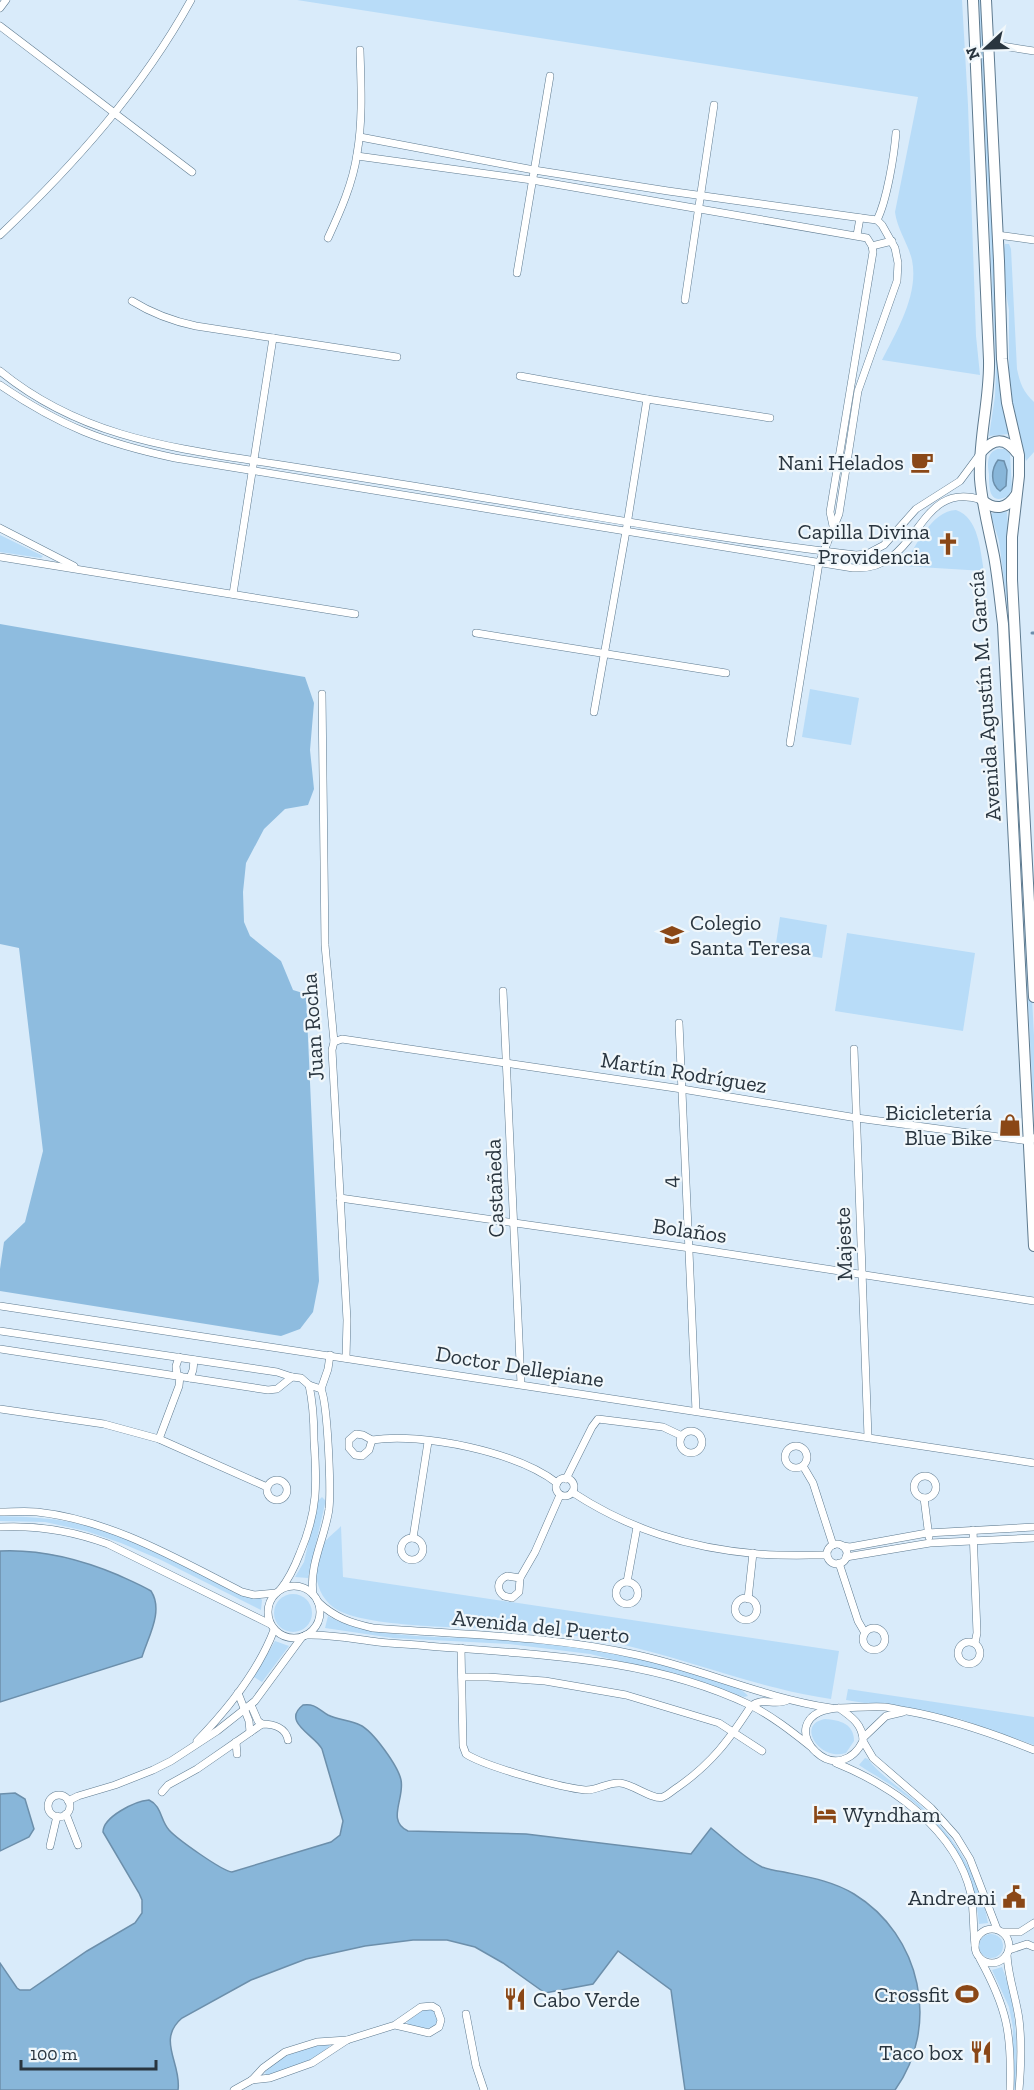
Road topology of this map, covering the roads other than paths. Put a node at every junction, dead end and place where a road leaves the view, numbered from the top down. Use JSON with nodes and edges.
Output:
{"nodes":[{"id":1,"x":6,"y":0,"type":"edge"},
{"id":2,"x":190,"y":0,"type":"edge"},
{"id":3,"x":973,"y":0,"type":"edge"},
{"id":4,"x":986,"y":0,"type":"edge"},
{"id":5,"x":0,"y":8,"type":"edge"},
{"id":6,"x":0,"y":26,"type":"edge"},
{"id":7,"x":989,"y":44,"type":"junction"},
{"id":8,"x":360,"y":50,"type":"dead end"},
{"id":9,"x":1034,"y":51,"type":"edge"},
{"id":10,"x":550,"y":76,"type":"dead end"},
{"id":11,"x":714,"y":105,"type":"dead end"},
{"id":12,"x":115,"y":112,"type":"junction"},
{"id":13,"x":896,"y":133,"type":"dead end"},
{"id":14,"x":360,"y":137,"type":"junction"},
{"id":15,"x":357,"y":156,"type":"junction"},
{"id":16,"x":534,"y":170,"type":"junction"},
{"id":17,"x":192,"y":172,"type":"dead end"},
{"id":18,"x":532,"y":180,"type":"junction"},
{"id":19,"x":701,"y":196,"type":"junction"},
{"id":20,"x":699,"y":208,"type":"junction"},
{"id":21,"x":860,"y":218,"type":"junction"},
{"id":22,"x":877,"y":220,"type":"junction"},
{"id":23,"x":0,"y":235,"type":"edge"},
{"id":24,"x":857,"y":235,"type":"junction"},
{"id":25,"x":997,"y":235,"type":"junction"},
{"id":26,"x":328,"y":238,"type":"dead end"},
{"id":27,"x":1034,"y":240,"type":"edge"},
{"id":28,"x":892,"y":241,"type":"junction"},
{"id":29,"x":872,"y":246,"type":"junction"},
{"id":30,"x":518,"y":273,"type":"dead end"},
{"id":31,"x":685,"y":300,"type":"dead end"},
{"id":32,"x":132,"y":301,"type":"dead end"},
{"id":33,"x":273,"y":338,"type":"junction"},
{"id":34,"x":397,"y":357,"type":"dead end"},
{"id":35,"x":854,"y":362,"type":"junction"},
{"id":36,"x":868,"y":363,"type":"junction"},
{"id":37,"x":0,"y":371,"type":"edge"},
{"id":38,"x":520,"y":376,"type":"dead end"},
{"id":39,"x":0,"y":384,"type":"edge"},
{"id":40,"x":647,"y":399,"type":"junction"},
{"id":41,"x":770,"y":418,"type":"dead end"},
{"id":42,"x":981,"y":452,"type":"junction"},
{"id":43,"x":1019,"y":455,"type":"junction"},
{"id":44,"x":255,"y":461,"type":"junction"},
{"id":45,"x":253,"y":471,"type":"junction"},
{"id":46,"x":439,"y":490,"type":"junction"},
{"id":47,"x":1017,"y":494,"type":"junction"},
{"id":48,"x":936,"y":495,"type":"junction"},
{"id":49,"x":438,"y":501,"type":"junction"},
{"id":50,"x":982,"y":501,"type":"junction"},
{"id":51,"x":942,"y":504,"type":"junction"},
{"id":52,"x":627,"y":521,"type":"junction"},
{"id":53,"x":0,"y":528,"type":"edge"},
{"id":54,"x":834,"y":528,"type":"junction"},
{"id":55,"x":626,"y":531,"type":"junction"},
{"id":56,"x":891,"y":539,"type":"junction"},
{"id":57,"x":884,"y":545,"type":"junction"},
{"id":58,"x":901,"y":550,"type":"junction"},
{"id":59,"x":824,"y":552,"type":"junction"},
{"id":60,"x":0,"y":557,"type":"edge"},
{"id":61,"x":894,"y":557,"type":"junction"},
{"id":62,"x":819,"y":563,"type":"junction"},
{"id":63,"x":79,"y":569,"type":"junction"},
{"id":64,"x":233,"y":594,"type":"junction"},
{"id":65,"x":355,"y":614,"type":"dead end"},
{"id":66,"x":476,"y":633,"type":"dead end"},
{"id":67,"x":604,"y":654,"type":"junction"},
{"id":68,"x":726,"y":673,"type":"dead end"},
{"id":69,"x":322,"y":694,"type":"dead end"},
{"id":70,"x":594,"y":712,"type":"dead end"},
{"id":71,"x":790,"y":743,"type":"dead end"},
{"id":72,"x":503,"y":991,"type":"dead end"},
{"id":73,"x":1034,"y":997,"type":"edge"},
{"id":74,"x":679,"y":1023,"type":"dead end"},
{"id":75,"x":334,"y":1042,"type":"junction"},
{"id":76,"x":854,"y":1049,"type":"dead end"},
{"id":77,"x":507,"y":1064,"type":"junction"},
{"id":78,"x":682,"y":1089,"type":"junction"},
{"id":79,"x":857,"y":1118,"type":"junction"},
{"id":80,"x":1032,"y":1140,"type":"edge"},
{"id":81,"x":1032,"y":1157,"type":"edge"},
{"id":82,"x":340,"y":1198,"type":"junction"},
{"id":83,"x":513,"y":1222,"type":"junction"},
{"id":84,"x":1034,"y":1246,"type":"edge"},
{"id":85,"x":690,"y":1248,"type":"junction"},
{"id":86,"x":862,"y":1274,"type":"junction"},
{"id":87,"x":1034,"y":1301,"type":"edge"},
{"id":88,"x":0,"y":1306,"type":"edge"},
{"id":89,"x":0,"y":1330,"type":"edge"},
{"id":90,"x":0,"y":1349,"type":"edge"},
{"id":91,"x":330,"y":1355,"type":"junction"},
{"id":92,"x":179,"y":1357,"type":"junction"},
{"id":93,"x":346,"y":1358,"type":"junction"},
{"id":94,"x":194,"y":1360,"type":"junction"},
{"id":95,"x":178,"y":1376,"type":"junction"},
{"id":96,"x":190,"y":1377,"type":"junction"},
{"id":97,"x":292,"y":1377,"type":"junction"},
{"id":98,"x":309,"y":1384,"type":"junction"},
{"id":99,"x":521,"y":1384,"type":"junction"},
{"id":100,"x":321,"y":1389,"type":"junction"},
{"id":101,"x":0,"y":1409,"type":"edge"},
{"id":102,"x":696,"y":1411,"type":"junction"},
{"id":103,"x":682,"y":1436,"type":"dead end"},
{"id":104,"x":868,"y":1437,"type":"junction"},
{"id":105,"x":159,"y":1439,"type":"junction"},
{"id":106,"x":372,"y":1440,"type":"dead end"},
{"id":107,"x":428,"y":1442,"type":"junction"},
{"id":108,"x":1034,"y":1463,"type":"edge"},
{"id":109,"x":803,"y":1466,"type":"dead end"},
{"id":110,"x":566,"y":1479,"type":"junction"},
{"id":111,"x":558,"y":1483,"type":"junction"},
{"id":112,"x":267,"y":1487,"type":"dead end"},
{"id":113,"x":572,"y":1492,"type":"junction"},
{"id":114,"x":316,"y":1494,"type":"junction"},
{"id":115,"x":330,"y":1495,"type":"junction"},
{"id":116,"x":560,"y":1495,"type":"junction"},
{"id":117,"x":924,"y":1498,"type":"dead end"},
{"id":118,"x":0,"y":1512,"type":"edge"},
{"id":119,"x":0,"y":1527,"type":"edge"},
{"id":120,"x":637,"y":1527,"type":"junction"},
{"id":121,"x":1034,"y":1527,"type":"edge"},
{"id":122,"x":973,"y":1530,"type":"junction"},
{"id":123,"x":927,"y":1533,"type":"junction"},
{"id":124,"x":414,"y":1538,"type":"dead end"},
{"id":125,"x":1034,"y":1538,"type":"edge"},
{"id":126,"x":973,"y":1541,"type":"junction"},
{"id":127,"x":930,"y":1543,"type":"junction"},
{"id":128,"x":832,"y":1545,"type":"junction"},
{"id":129,"x":843,"y":1546,"type":"junction"},
{"id":130,"x":753,"y":1553,"type":"junction"},
{"id":131,"x":827,"y":1555,"type":"junction"},
{"id":132,"x":846,"y":1557,"type":"junction"},
{"id":133,"x":839,"y":1563,"type":"junction"},
{"id":134,"x":520,"y":1578,"type":"dead end"},
{"id":135,"x":627,"y":1582,"type":"dead end"},
{"id":136,"x":278,"y":1591,"type":"junction"},
{"id":137,"x":313,"y":1594,"type":"junction"},
{"id":138,"x":748,"y":1599,"type":"dead end"},
{"id":139,"x":318,"y":1602,"type":"junction"},
{"id":140,"x":272,"y":1627,"type":"junction"},
{"id":141,"x":865,"y":1633,"type":"dead end"},
{"id":142,"x":304,"y":1636,"type":"junction"},
{"id":143,"x":975,"y":1643,"type":"dead end"},
{"id":144,"x":461,"y":1648,"type":"junction"},
{"id":145,"x":462,"y":1677,"type":"junction"},
{"id":146,"x":238,"y":1693,"type":"junction"},
{"id":147,"x":788,"y":1700,"type":"junction"},
{"id":148,"x":752,"y":1706,"type":"junction"},
{"id":149,"x":248,"y":1707,"type":"junction"},
{"id":150,"x":835,"y":1708,"type":"junction"},
{"id":151,"x":907,"y":1711,"type":"junction"},
{"id":152,"x":262,"y":1724,"type":"junction"},
{"id":153,"x":250,"y":1732,"type":"junction"},
{"id":154,"x":734,"y":1732,"type":"junction"},
{"id":155,"x":863,"y":1739,"type":"junction"},
{"id":156,"x":288,"y":1740,"type":"dead end"},
{"id":157,"x":236,"y":1742,"type":"junction"},
{"id":158,"x":810,"y":1746,"type":"junction"},
{"id":159,"x":189,"y":1750,"type":"junction"},
{"id":160,"x":1034,"y":1750,"type":"edge"},
{"id":161,"x":762,"y":1751,"type":"dead end"},
{"id":162,"x":237,"y":1754,"type":"dead end"},
{"id":163,"x":834,"y":1762,"type":"junction"},
{"id":164,"x":162,"y":1792,"type":"dead end"},
{"id":165,"x":68,"y":1801,"type":"junction"},
{"id":166,"x":66,"y":1814,"type":"junction"},
{"id":167,"x":57,"y":1816,"type":"junction"},
{"id":168,"x":78,"y":1845,"type":"dead end"},
{"id":169,"x":50,"y":1846,"type":"dead end"},
{"id":170,"x":1034,"y":1923,"type":"edge"},
{"id":171,"x":1000,"y":1930,"type":"junction"},
{"id":172,"x":975,"y":1945,"type":"junction"},
{"id":173,"x":1034,"y":1947,"type":"edge"},
{"id":174,"x":1008,"y":1953,"type":"junction"},
{"id":175,"x":980,"y":1959,"type":"junction"},
{"id":176,"x":466,"y":2014,"type":"dead end"},
{"id":177,"x":395,"y":2025,"type":"junction"},
{"id":178,"x":346,"y":2040,"type":"junction"},
{"id":179,"x":252,"y":2080,"type":"junction"},
{"id":180,"x":234,"y":2090,"type":"edge"},
{"id":181,"x":484,"y":2090,"type":"edge"},
{"id":182,"x":1010,"y":2090,"type":"edge"},
{"id":183,"x":1019,"y":2090,"type":"edge"}],
"edges":[{"from":1,"to":5,"type":"street"},
{"from":2,"to":12,"type":"street"},
{"from":3,"to":42,"type":"main road","name":"Avenida Agustín M. García"},
{"from":4,"to":7,"type":"main road","name":"Avenida Agustín M. García"},
{"from":6,"to":12,"type":"street"},
{"from":7,"to":9,"type":"street"},
{"from":7,"to":25,"type":"main road","name":"Avenida Agustín M. García"},
{"from":8,"to":14,"type":"street"},
{"from":10,"to":16,"type":"street"},
{"from":11,"to":19,"type":"street"},
{"from":12,"to":17,"type":"street"},
{"from":12,"to":23,"type":"street"},
{"from":13,"to":22,"type":"street"},
{"from":14,"to":15,"type":"street"},
{"from":14,"to":16,"type":"street"},
{"from":15,"to":18,"type":"street"},
{"from":15,"to":26,"type":"street"},
{"from":16,"to":18,"type":"street"},
{"from":16,"to":19,"type":"street"},
{"from":18,"to":20,"type":"street"},
{"from":18,"to":30,"type":"street"},
{"from":19,"to":20,"type":"street"},
{"from":19,"to":21,"type":"street"},
{"from":20,"to":24,"type":"street"},
{"from":20,"to":31,"type":"street"},
{"from":21,"to":22,"type":"street"},
{"from":21,"to":24,"type":"street"},
{"from":22,"to":28,"type":"street"},
{"from":24,"to":29,"type":"street"},
{"from":25,"to":27,"type":"street"},
{"from":25,"to":43,"type":"main road","name":"Avenida Agustín M. García"},
{"from":28,"to":29,"type":"street"},
{"from":28,"to":36,"type":"street"},
{"from":29,"to":35,"type":"street"},
{"from":32,"to":33,"type":"street"},
{"from":33,"to":34,"type":"street"},
{"from":33,"to":44,"type":"street"},
{"from":35,"to":36,"type":"street"},
{"from":35,"to":54,"type":"street"},
{"from":36,"to":54,"type":"street"},
{"from":37,"to":44,"type":"street"},
{"from":38,"to":40,"type":"street"},
{"from":39,"to":45,"type":"street"},
{"from":40,"to":41,"type":"street"},
{"from":40,"to":52,"type":"street"},
{"from":42,"to":43,"type":"main road"},
{"from":42,"to":48,"type":"street"},
{"from":42,"to":50,"type":"main road","name":"Avenida Agustín M. García"},
{"from":43,"to":47,"type":"main road","name":"Avenida Agustín M. García"},
{"from":44,"to":45,"type":"street"},
{"from":44,"to":46,"type":"street"},
{"from":45,"to":49,"type":"street"},
{"from":45,"to":64,"type":"street"},
{"from":46,"to":49,"type":"street"},
{"from":46,"to":52,"type":"street"},
{"from":47,"to":50,"type":"main road"},
{"from":47,"to":73,"type":"main road","name":"Avenida Agustín M. García"},
{"from":48,"to":51,"type":"street"},
{"from":48,"to":56,"type":"street"},
{"from":49,"to":55,"type":"street"},
{"from":50,"to":51,"type":"street"},
{"from":50,"to":80,"type":"main road","name":"Avenida Agustín M. García"},
{"from":51,"to":58,"type":"street"},
{"from":52,"to":55,"type":"street"},
{"from":52,"to":59,"type":"street"},
{"from":53,"to":63,"type":"street"},
{"from":54,"to":59,"type":"street"},
{"from":55,"to":62,"type":"street"},
{"from":55,"to":67,"type":"street"},
{"from":56,"to":57,"type":"street"},
{"from":56,"to":58,"type":"street"},
{"from":57,"to":59,"type":"street"},
{"from":57,"to":61,"type":"street"},
{"from":58,"to":61,"type":"street"},
{"from":59,"to":62,"type":"street"},
{"from":60,"to":63,"type":"street"},
{"from":61,"to":62,"type":"street"},
{"from":62,"to":71,"type":"street"},
{"from":63,"to":64,"type":"street"},
{"from":64,"to":65,"type":"street"},
{"from":66,"to":67,"type":"street"},
{"from":67,"to":68,"type":"street"},
{"from":67,"to":70,"type":"street"},
{"from":69,"to":75,"type":"street","name":"Juan Rocha"},
{"from":72,"to":77,"type":"street","name":"Castañeda"},
{"from":74,"to":78,"type":"street","name":"4"},
{"from":75,"to":77,"type":"street","name":"Martín Rodríguez"},
{"from":75,"to":82,"type":"street","name":"Juan Rocha"},
{"from":76,"to":79,"type":"street","name":"Majeste"},
{"from":77,"to":78,"type":"street","name":"Martín Rodríguez"},
{"from":77,"to":83,"type":"street","name":"Castañeda"},
{"from":78,"to":79,"type":"street","name":"Martín Rodríguez"},
{"from":78,"to":85,"type":"street","name":"4"},
{"from":79,"to":80,"type":"street","name":"Martín Rodríguez"},
{"from":79,"to":86,"type":"street","name":"Majeste"},
{"from":80,"to":81,"type":"main road","name":"Avenida Agustín M. García"},
{"from":81,"to":84,"type":"main road","name":"Avenida Agustín M. García"},
{"from":82,"to":83,"type":"street","name":"Bolaños"},
{"from":82,"to":93,"type":"street","name":"Juan Rocha"},
{"from":83,"to":85,"type":"street","name":"Bolaños"},
{"from":83,"to":99,"type":"street","name":"Castañeda"},
{"from":85,"to":86,"type":"street","name":"Bolaños"},
{"from":85,"to":102,"type":"street","name":"4"},
{"from":86,"to":87,"type":"street","name":"Bolaños"},
{"from":86,"to":104,"type":"street","name":"Majeste"},
{"from":88,"to":91,"type":"street","name":"Doctor Dellepiane"},
{"from":89,"to":92,"type":"street"},
{"from":90,"to":95,"type":"street"},
{"from":91,"to":93,"type":"street","name":"Doctor Dellepiane"},
{"from":91,"to":100,"type":"street"},
{"from":92,"to":94,"type":"street"},
{"from":92,"to":95,"type":"street"},
{"from":93,"to":99,"type":"street","name":"Doctor Dellepiane"},
{"from":94,"to":96,"type":"street"},
{"from":94,"to":97,"type":"street"},
{"from":95,"to":96,"type":"street"},
{"from":95,"to":105,"type":"street"},
{"from":96,"to":97,"type":"street"},
{"from":97,"to":98,"type":"street"},
{"from":98,"to":100,"type":"street"},
{"from":98,"to":114,"type":"street"},
{"from":99,"to":102,"type":"street","name":"Doctor Dellepiane"},
{"from":100,"to":115,"type":"street"},
{"from":101,"to":105,"type":"street"},
{"from":102,"to":104,"type":"street","name":"Doctor Dellepiane"},
{"from":103,"to":110,"type":"street"},
{"from":104,"to":108,"type":"street","name":"Doctor Dellepiane"},
{"from":105,"to":112,"type":"street"},
{"from":106,"to":107,"type":"street"},
{"from":107,"to":111,"type":"street"},
{"from":107,"to":124,"type":"street"},
{"from":109,"to":128,"type":"street"},
{"from":110,"to":111,"type":"street"},
{"from":110,"to":113,"type":"street"},
{"from":111,"to":116,"type":"street"},
{"from":113,"to":116,"type":"street"},
{"from":113,"to":120,"type":"street"},
{"from":114,"to":115,"type":"street"},
{"from":114,"to":136,"type":"street"},
{"from":115,"to":137,"type":"street"},
{"from":116,"to":134,"type":"street"},
{"from":117,"to":123,"type":"street"},
{"from":118,"to":136,"type":"street"},
{"from":119,"to":140,"type":"street"},
{"from":120,"to":130,"type":"street"},
{"from":120,"to":135,"type":"street"},
{"from":121,"to":122,"type":"street"},
{"from":122,"to":123,"type":"street"},
{"from":122,"to":126,"type":"street"},
{"from":123,"to":127,"type":"street"},
{"from":123,"to":129,"type":"street"},
{"from":125,"to":126,"type":"street"},
{"from":126,"to":127,"type":"street"},
{"from":126,"to":143,"type":"street"},
{"from":127,"to":132,"type":"street"},
{"from":128,"to":129,"type":"street"},
{"from":128,"to":131,"type":"street"},
{"from":129,"to":132,"type":"street"},
{"from":130,"to":131,"type":"street"},
{"from":130,"to":138,"type":"street"},
{"from":131,"to":133,"type":"street"},
{"from":132,"to":133,"type":"street"},
{"from":133,"to":141,"type":"street"},
{"from":136,"to":137,"type":"street"},
{"from":136,"to":140,"type":"street"},
{"from":137,"to":139,"type":"street"},
{"from":139,"to":142,"type":"street"},
{"from":139,"to":147,"type":"street","name":"Avenida del Puerto"},
{"from":140,"to":142,"type":"street"},
{"from":140,"to":146,"type":"street"},
{"from":142,"to":144,"type":"street","name":"Avenida del Puerto"},
{"from":142,"to":149,"type":"street"},
{"from":144,"to":145,"type":"street"},
{"from":144,"to":148,"type":"street","name":"Avenida del Puerto"},
{"from":145,"to":154,"type":"street"},
{"from":145,"to":154,"type":"street"},
{"from":146,"to":149,"type":"street"},
{"from":146,"to":159,"type":"street"},
{"from":147,"to":148,"type":"street"},
{"from":147,"to":150,"type":"street","name":"Avenida del Puerto"},
{"from":148,"to":154,"type":"street"},
{"from":148,"to":158,"type":"street","name":"Avenida del Puerto"},
{"from":149,"to":152,"type":"street"},
{"from":149,"to":153,"type":"street"},
{"from":149,"to":159,"type":"street"},
{"from":150,"to":151,"type":"street","name":"Avenida del Puerto"},
{"from":150,"to":155,"type":"street"},
{"from":150,"to":158,"type":"street"},
{"from":151,"to":155,"type":"street"},
{"from":151,"to":160,"type":"street","name":"Avenida del Puerto"},
{"from":152,"to":153,"type":"street"},
{"from":152,"to":156,"type":"street"},
{"from":153,"to":157,"type":"street"},
{"from":154,"to":161,"type":"street"},
{"from":155,"to":163,"type":"street"},
{"from":155,"to":171,"type":"street"},
{"from":157,"to":162,"type":"street"},
{"from":157,"to":164,"type":"street"},
{"from":158,"to":163,"type":"street"},
{"from":159,"to":165,"type":"street"},
{"from":163,"to":172,"type":"street"},
{"from":165,"to":166,"type":"street"},
{"from":165,"to":167,"type":"street"},
{"from":166,"to":167,"type":"street"},
{"from":166,"to":168,"type":"street"},
{"from":167,"to":169,"type":"street"},
{"from":170,"to":171,"type":"street"},
{"from":171,"to":172,"type":"street"},
{"from":171,"to":174,"type":"street"},
{"from":172,"to":175,"type":"street"},
{"from":173,"to":174,"type":"street"},
{"from":174,"to":175,"type":"street"},
{"from":174,"to":183,"type":"street"},
{"from":175,"to":182,"type":"street"},
{"from":176,"to":181,"type":"street"},
{"from":177,"to":177,"type":"street"},
{"from":177,"to":178,"type":"street"},
{"from":178,"to":179,"type":"street"},
{"from":178,"to":179,"type":"street"},
{"from":179,"to":180,"type":"street"}]}
